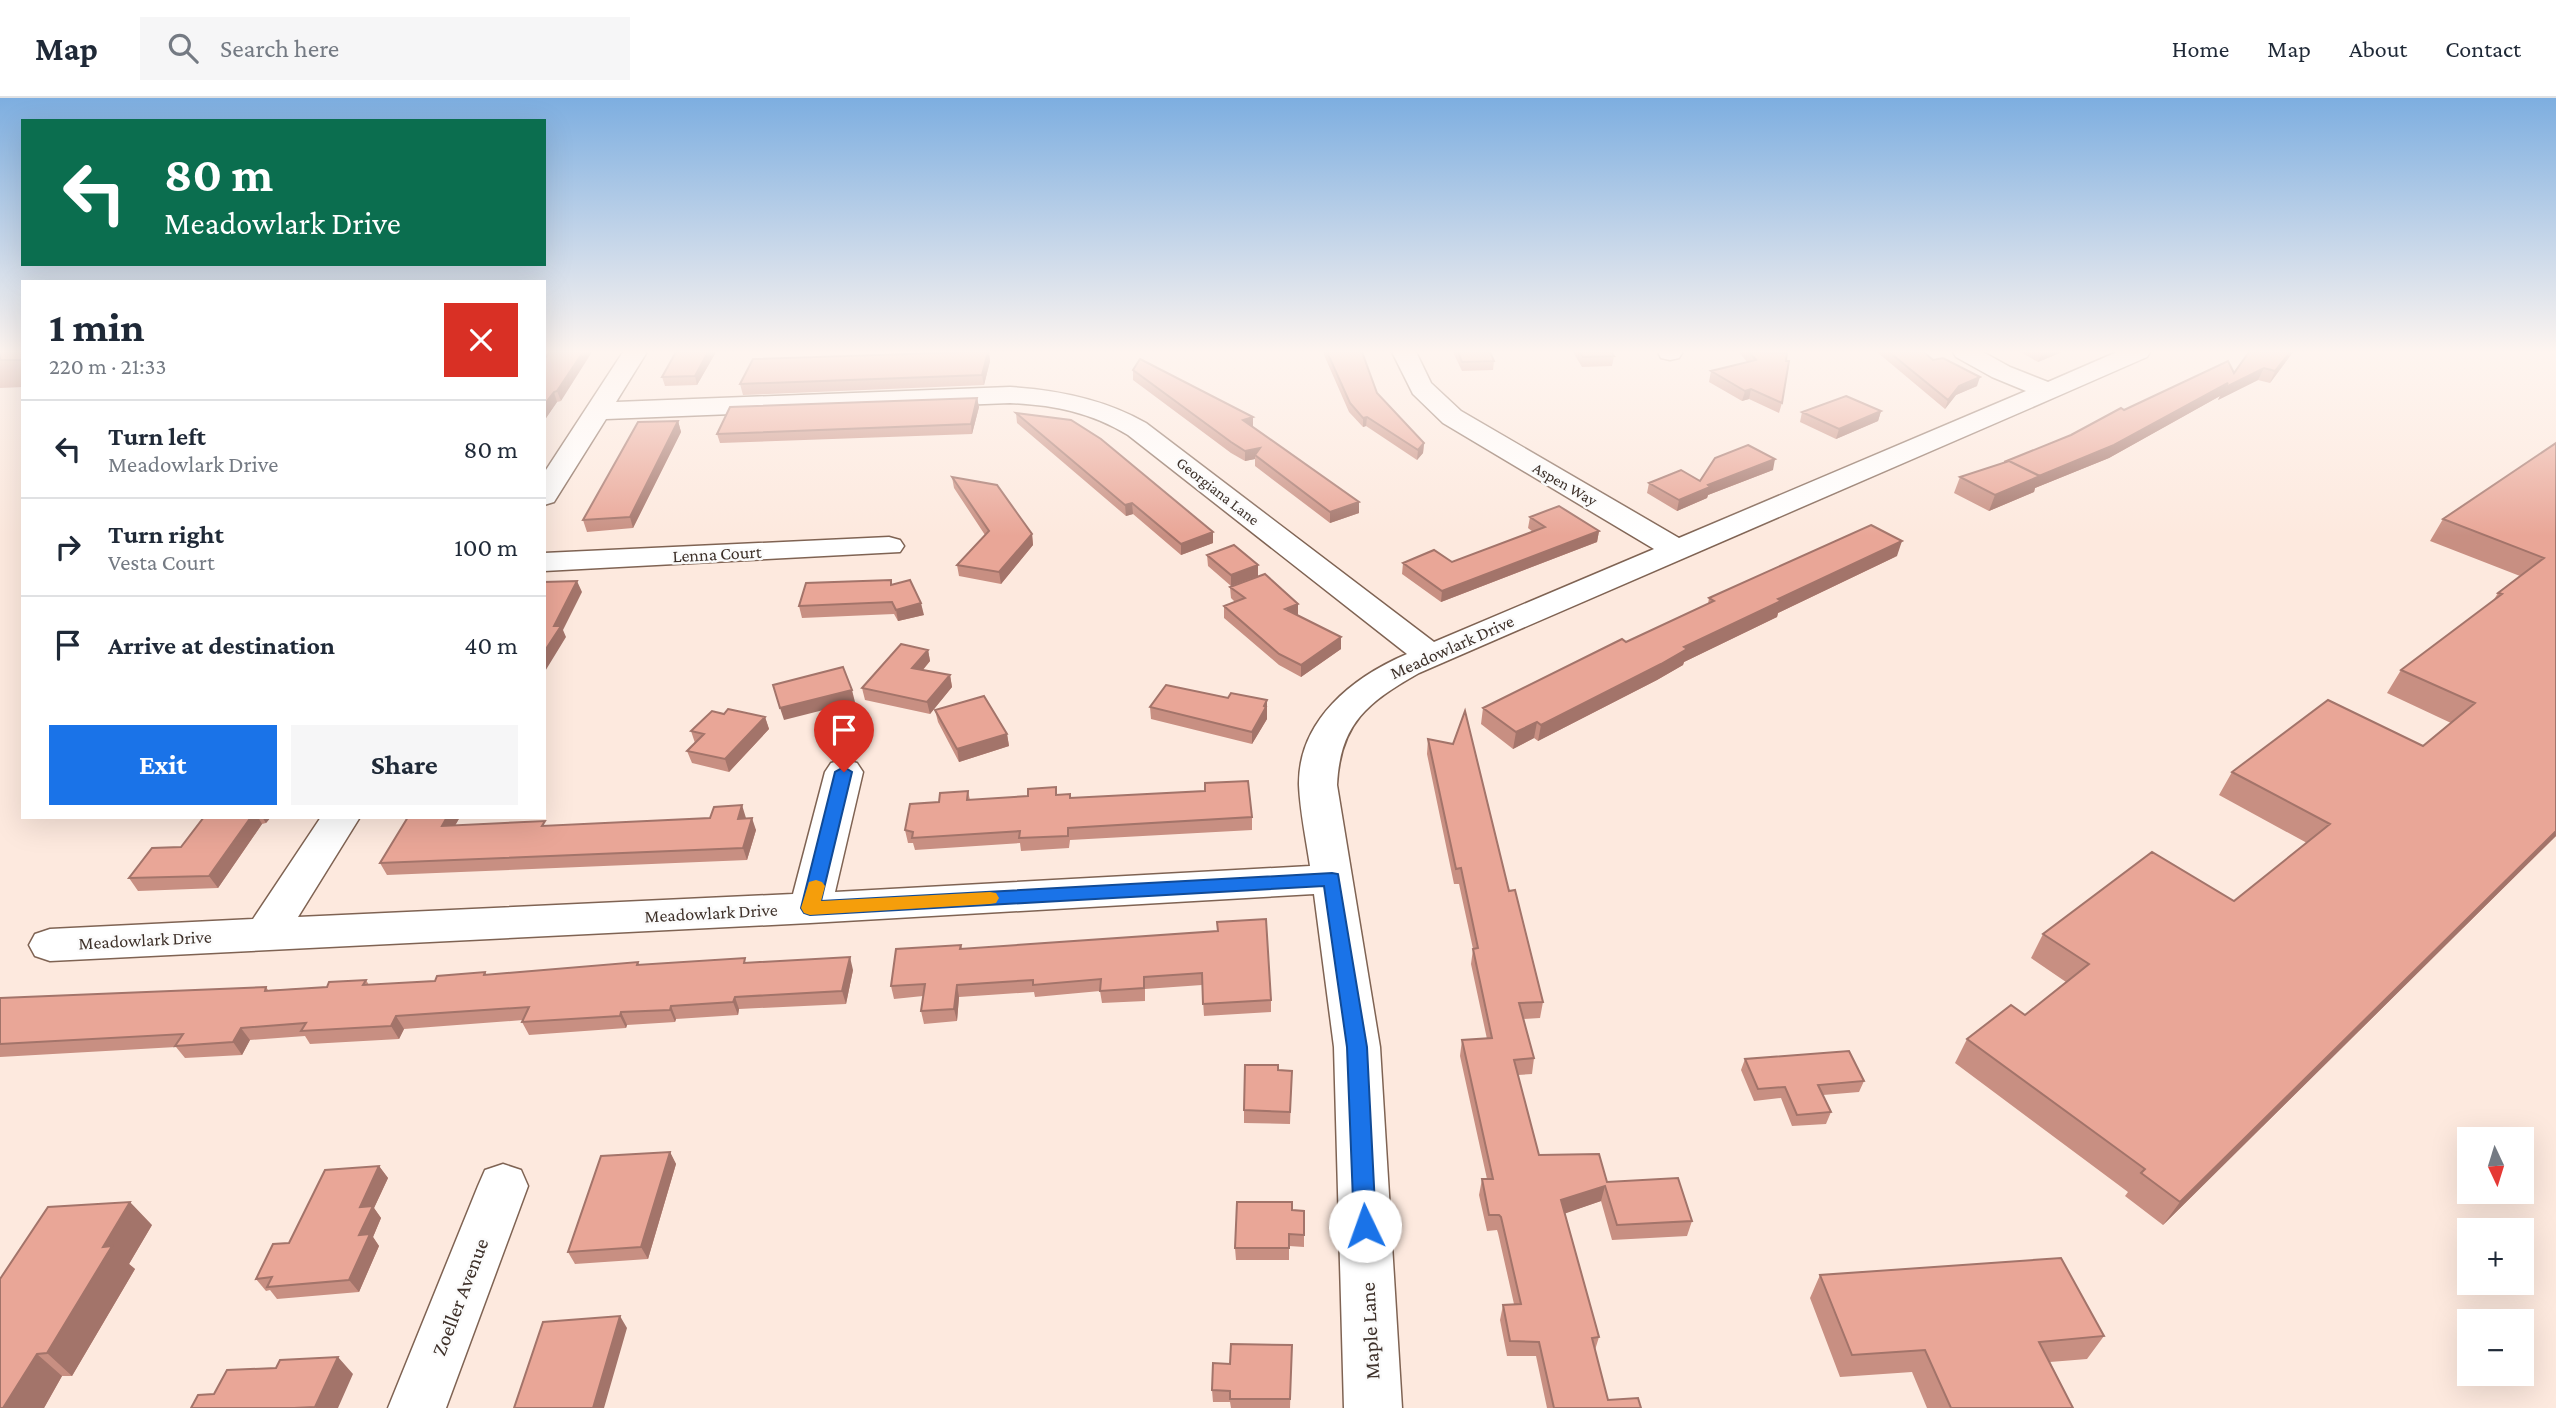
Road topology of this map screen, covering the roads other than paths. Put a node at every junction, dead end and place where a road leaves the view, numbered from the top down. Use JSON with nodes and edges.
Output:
{"nodes":[{"id":1,"x":597,"y":413,"type":"edge"},
{"id":2,"x":1107,"y":413,"type":"edge"},
{"id":3,"x":1447,"y":413,"type":"edge"},
{"id":4,"x":1997,"y":413,"type":"edge"},
{"id":5,"x":546,"y":493,"type":"edge"},
{"id":6,"x":889,"y":546,"type":"dead end"},
{"id":7,"x":1677,"y":550,"type":"junction"},
{"id":8,"x":546,"y":562,"type":"edge"},
{"id":9,"x":1431,"y":656,"type":"junction"},
{"id":10,"x":844,"y":772,"type":"dead end"},
{"id":11,"x":340,"y":819,"type":"edge"},
{"id":12,"x":1332,"y":879,"type":"junction"},
{"id":13,"x":810,"y":908,"type":"junction"},
{"id":14,"x":266,"y":934,"type":"junction"},
{"id":15,"x":50,"y":945,"type":"dead end"},
{"id":16,"x":503,"y":1186,"type":"dead end"},
{"id":17,"x":418,"y":1408,"type":"edge"},
{"id":18,"x":1373,"y":1408,"type":"edge"}],
"edges":[{"from":1,"to":5,"type":"street"},
{"from":2,"to":9,"type":"street","name":"Georgiana Lane"},
{"from":3,"to":7,"type":"street","name":"Aspen Way"},
{"from":4,"to":7,"type":"street","name":"Meadowlark Drive"},
{"from":6,"to":8,"type":"street","name":"Lenna Court"},
{"from":7,"to":9,"type":"street","name":"Meadowlark Drive"},
{"from":9,"to":12,"type":"street","name":"Meadowlark Drive"},
{"from":10,"to":13,"type":"street"},
{"from":11,"to":14,"type":"street"},
{"from":12,"to":13,"type":"street","name":"Meadowlark Drive"},
{"from":12,"to":18,"type":"street","name":"Maple Lane"},
{"from":13,"to":14,"type":"street","name":"Meadowlark Drive"},
{"from":14,"to":15,"type":"street","name":"Meadowlark Drive"},
{"from":16,"to":17,"type":"street","name":"Zoeller Avenue"}]}
